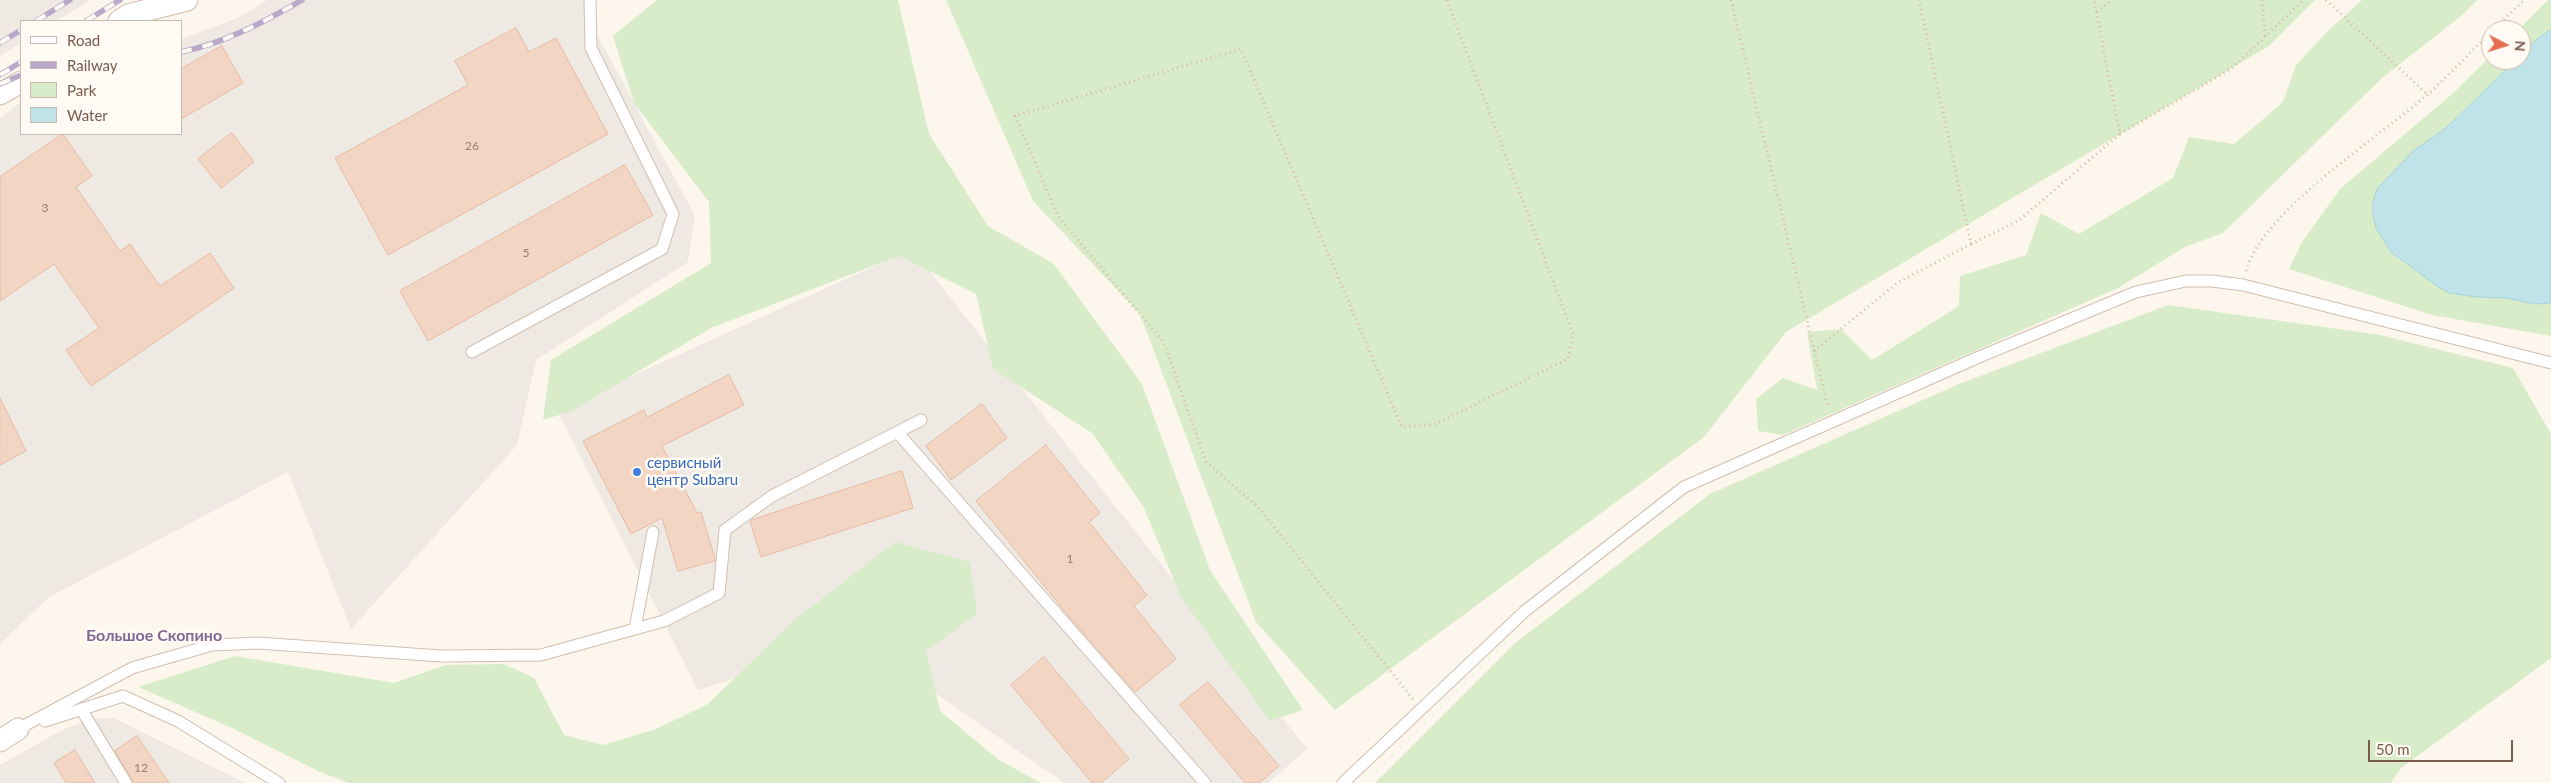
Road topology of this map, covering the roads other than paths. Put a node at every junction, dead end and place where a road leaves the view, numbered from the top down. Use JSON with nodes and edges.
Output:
{"nodes":[{"id":1,"x":187,"y":0,"type":"edge"},
{"id":2,"x":590,"y":0,"type":"edge"},
{"id":3,"x":120,"y":20,"type":"edge"},
{"id":4,"x":20,"y":83,"type":"edge"},
{"id":5,"x":0,"y":94,"type":"edge"},
{"id":6,"x":472,"y":352,"type":"dead end"},
{"id":7,"x":2551,"y":363,"type":"edge"},
{"id":8,"x":921,"y":420,"type":"dead end"},
{"id":9,"x":897,"y":432,"type":"junction"},
{"id":10,"x":653,"y":532,"type":"dead end"},
{"id":11,"x":635,"y":629,"type":"junction"},
{"id":12,"x":81,"y":710,"type":"junction"},
{"id":13,"x":9,"y":735,"type":"edge"},
{"id":14,"x":126,"y":783,"type":"edge"},
{"id":15,"x":279,"y":783,"type":"edge"},
{"id":16,"x":1205,"y":783,"type":"edge"},
{"id":17,"x":1343,"y":783,"type":"edge"}],
"edges":[{"from":1,"to":3,"type":"street"},
{"from":2,"to":6,"type":"lane"},
{"from":4,"to":5,"type":"street"},
{"from":7,"to":17,"type":"lane"},
{"from":8,"to":9,"type":"lane"},
{"from":9,"to":11,"type":"lane"},
{"from":9,"to":16,"type":"lane"},
{"from":10,"to":11,"type":"lane"},
{"from":11,"to":13,"type":"lane"},
{"from":12,"to":13,"type":"lane"},
{"from":12,"to":14,"type":"lane"},
{"from":12,"to":15,"type":"lane"}]}
